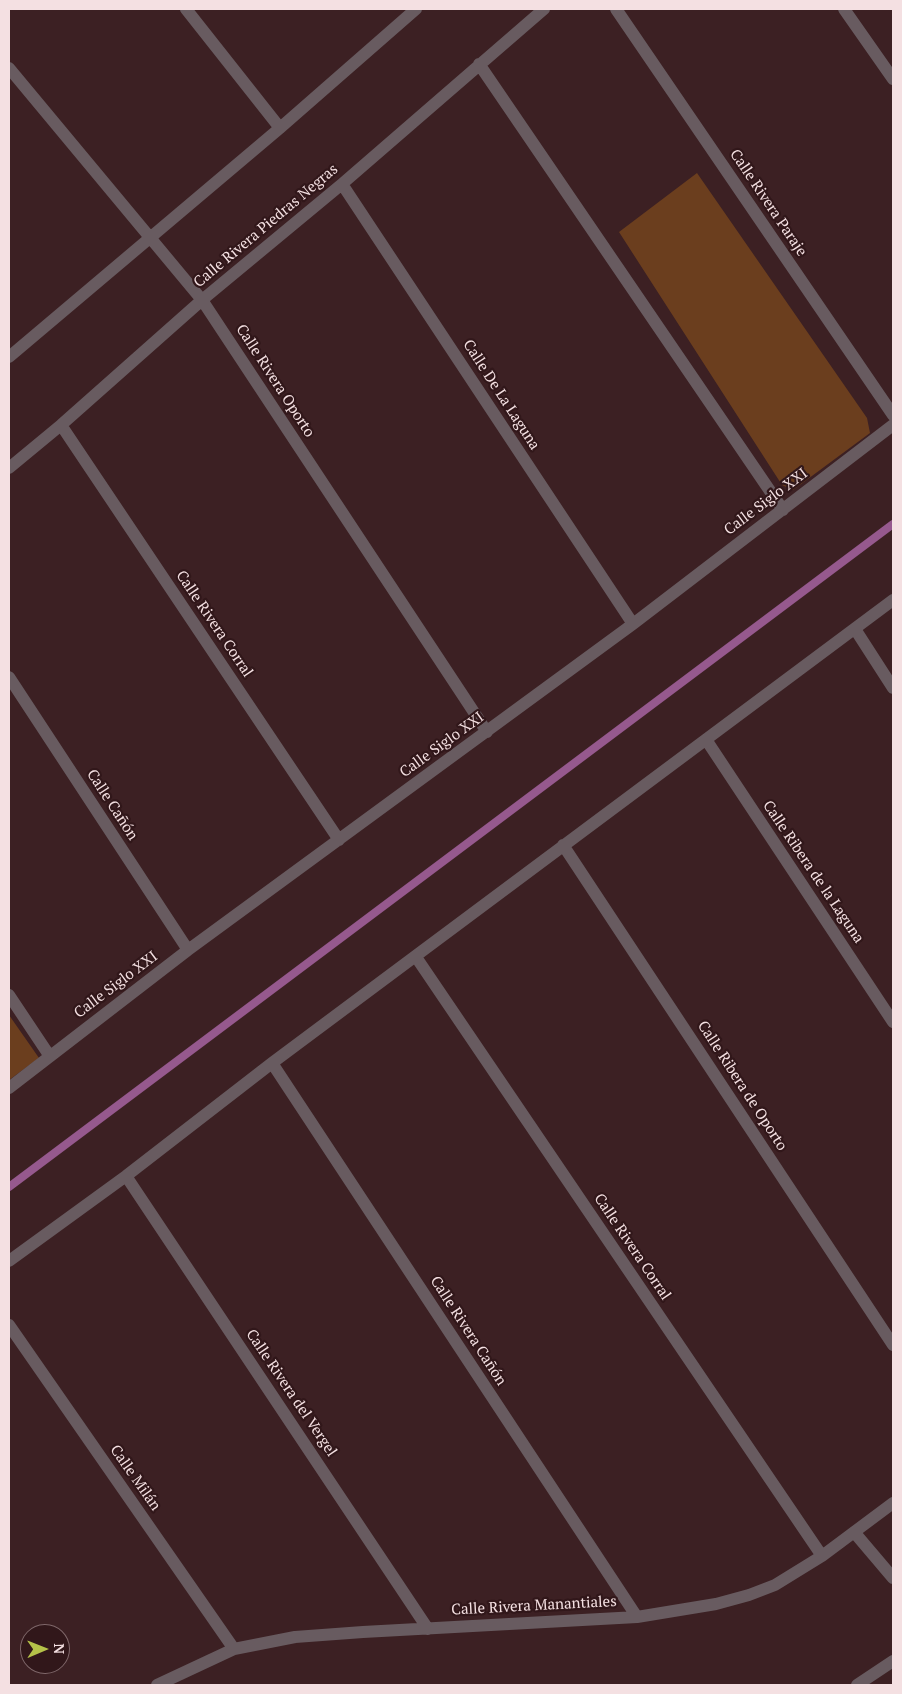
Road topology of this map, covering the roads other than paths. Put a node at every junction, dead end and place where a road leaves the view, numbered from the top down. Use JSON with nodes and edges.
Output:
{"nodes":[{"id":1,"x":186,"y":9,"type":"edge"},
{"id":2,"x":416,"y":9,"type":"edge"},
{"id":3,"x":544,"y":9,"type":"edge"},
{"id":4,"x":616,"y":9,"type":"edge"},
{"id":5,"x":844,"y":9,"type":"edge"},
{"id":6,"x":479,"y":64,"type":"junction"},
{"id":7,"x":9,"y":68,"type":"edge"},
{"id":8,"x":893,"y":79,"type":"edge"},
{"id":9,"x":280,"y":128,"type":"junction"},
{"id":10,"x":342,"y":184,"type":"junction"},
{"id":11,"x":149,"y":238,"type":"junction"},
{"id":12,"x":202,"y":300,"type":"junction"},
{"id":13,"x":9,"y":357,"type":"edge"},
{"id":14,"x":893,"y":415,"type":"edge"},
{"id":15,"x":61,"y":425,"type":"junction"},
{"id":16,"x":893,"y":425,"type":"edge"},
{"id":17,"x":9,"y":468,"type":"edge"},
{"id":18,"x":783,"y":510,"type":"junction"},
{"id":19,"x":893,"y":600,"type":"edge"},
{"id":20,"x":632,"y":624,"type":"junction"},
{"id":21,"x":855,"y":630,"type":"junction"},
{"id":22,"x":9,"y":677,"type":"edge"},
{"id":23,"x":893,"y":688,"type":"edge"},
{"id":24,"x":487,"y":732,"type":"junction"},
{"id":25,"x":707,"y":741,"type":"junction"},
{"id":26,"x":339,"y":840,"type":"junction"},
{"id":27,"x":563,"y":845,"type":"junction"},
{"id":28,"x":188,"y":950,"type":"junction"},
{"id":29,"x":416,"y":957,"type":"junction"},
{"id":30,"x":9,"y":995,"type":"edge"},
{"id":31,"x":893,"y":1022,"type":"edge"},
{"id":32,"x":49,"y":1055,"type":"junction"},
{"id":33,"x":272,"y":1063,"type":"junction"},
{"id":34,"x":9,"y":1088,"type":"edge"},
{"id":35,"x":126,"y":1176,"type":"junction"},
{"id":36,"x":9,"y":1261,"type":"edge"},
{"id":37,"x":9,"y":1325,"type":"edge"},
{"id":38,"x":893,"y":1345,"type":"edge"},
{"id":39,"x":893,"y":1504,"type":"edge"},
{"id":40,"x":854,"y":1532,"type":"junction"},
{"id":41,"x":822,"y":1556,"type":"junction"},
{"id":42,"x":893,"y":1578,"type":"edge"},
{"id":43,"x":637,"y":1617,"type":"junction"},
{"id":44,"x":428,"y":1628,"type":"junction"},
{"id":45,"x":234,"y":1649,"type":"junction"},
{"id":46,"x":893,"y":1661,"type":"edge"},
{"id":47,"x":157,"y":1685,"type":"edge"},
{"id":48,"x":857,"y":1685,"type":"edge"}],
"edges":[{"from":1,"to":9,"type":"street"},
{"from":2,"to":9,"type":"street"},
{"from":3,"to":6,"type":"street","name":"Calle Rivera Piedras Negras"},
{"from":4,"to":14,"type":"street","name":"Calle Rivera Paraje"},
{"from":5,"to":8,"type":"street"},
{"from":6,"to":10,"type":"street","name":"Calle Rivera Piedras Negras"},
{"from":6,"to":18,"type":"street"},
{"from":7,"to":11,"type":"street","name":"Calle Rivera Oporto"},
{"from":9,"to":11,"type":"street"},
{"from":10,"to":12,"type":"street","name":"Calle Rivera Piedras Negras"},
{"from":10,"to":20,"type":"street","name":"Calle De La Laguna"},
{"from":11,"to":12,"type":"street","name":"Calle Rivera Oporto"},
{"from":11,"to":13,"type":"street"},
{"from":12,"to":15,"type":"street","name":"Calle Rivera Piedras Negras"},
{"from":12,"to":24,"type":"street","name":"Calle Rivera Oporto"},
{"from":15,"to":17,"type":"street","name":"Calle Rivera Piedras Negras"},
{"from":15,"to":26,"type":"street","name":"Calle Rivera Corral"},
{"from":16,"to":18,"type":"street","name":"Calle Siglo XXI"},
{"from":18,"to":20,"type":"street","name":"Calle Siglo XXI"},
{"from":19,"to":21,"type":"street"},
{"from":20,"to":24,"type":"street","name":"Calle Siglo XXI"},
{"from":21,"to":23,"type":"street"},
{"from":21,"to":25,"type":"street"},
{"from":22,"to":28,"type":"street","name":"Calle Cañón"},
{"from":24,"to":26,"type":"street","name":"Calle Siglo XXI"},
{"from":25,"to":27,"type":"street"},
{"from":25,"to":31,"type":"street","name":"Calle Ribera de la Laguna"},
{"from":26,"to":28,"type":"street","name":"Calle Siglo XXI"},
{"from":27,"to":29,"type":"street"},
{"from":27,"to":38,"type":"street","name":"Calle Ribera de Oporto"},
{"from":28,"to":32,"type":"street","name":"Calle Siglo XXI"},
{"from":29,"to":33,"type":"street"},
{"from":29,"to":41,"type":"street","name":"Calle Rivera Corral"},
{"from":30,"to":32,"type":"street"},
{"from":32,"to":34,"type":"street","name":"Calle Siglo XXI"},
{"from":33,"to":35,"type":"street"},
{"from":33,"to":43,"type":"street","name":"Calle Rivera Cañón"},
{"from":35,"to":36,"type":"street"},
{"from":35,"to":44,"type":"street","name":"Calle Rivera del Vergel"},
{"from":37,"to":45,"type":"street","name":"Calle Milán"},
{"from":39,"to":40,"type":"street","name":"Calle Rivera Manantiales"},
{"from":40,"to":41,"type":"street","name":"Calle Rivera Manantiales"},
{"from":40,"to":42,"type":"street"},
{"from":41,"to":43,"type":"street","name":"Calle Rivera Manantiales"},
{"from":43,"to":44,"type":"street","name":"Calle Rivera Manantiales"},
{"from":44,"to":45,"type":"street","name":"Calle Rivera Manantiales"},
{"from":45,"to":47,"type":"street","name":"Calle Rivera Manantiales"},
{"from":46,"to":48,"type":"street"}]}
